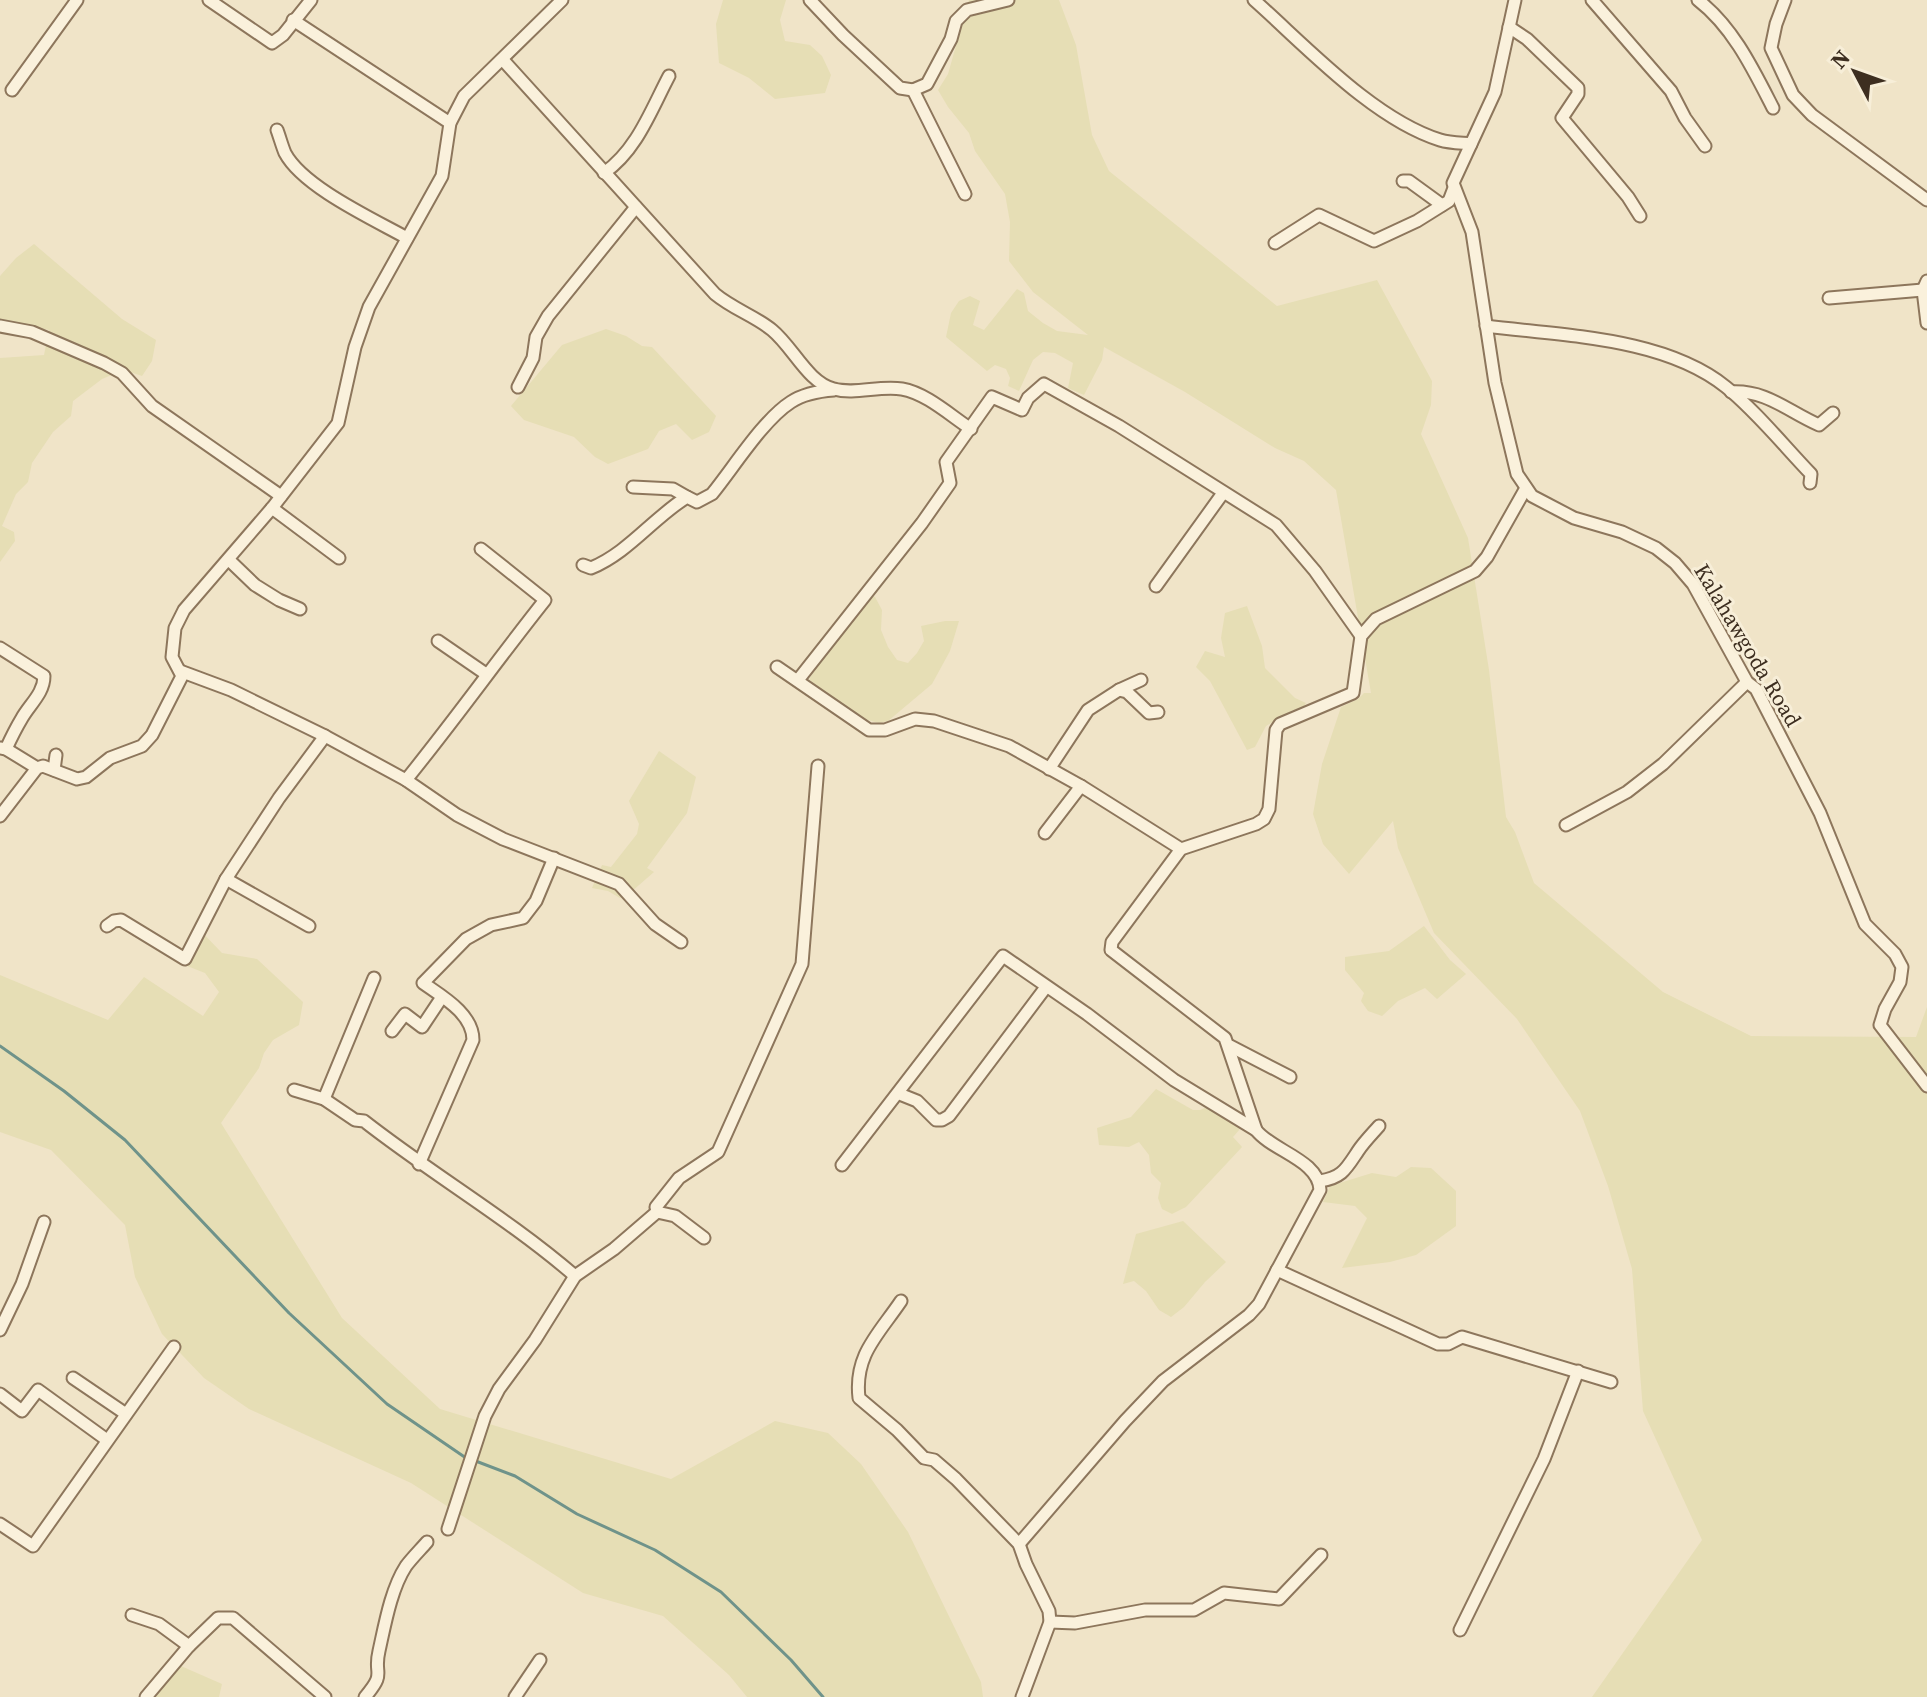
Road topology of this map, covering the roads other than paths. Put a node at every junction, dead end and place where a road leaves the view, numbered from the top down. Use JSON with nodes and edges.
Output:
{"nodes":[{"id":1,"x":77,"y":0,"type":"edge"},
{"id":2,"x":209,"y":0,"type":"edge"},
{"id":3,"x":311,"y":0,"type":"edge"},
{"id":4,"x":562,"y":0,"type":"edge"},
{"id":5,"x":810,"y":0,"type":"edge"},
{"id":6,"x":1008,"y":0,"type":"edge"},
{"id":7,"x":1254,"y":0,"type":"edge"},
{"id":8,"x":1515,"y":0,"type":"edge"},
{"id":9,"x":1592,"y":0,"type":"edge"},
{"id":10,"x":1698,"y":0,"type":"edge"},
{"id":11,"x":1785,"y":0,"type":"edge"},
{"id":12,"x":293,"y":20,"type":"junction"},
{"id":13,"x":1509,"y":27,"type":"junction"},
{"id":14,"x":503,"y":60,"type":"junction"},
{"id":15,"x":669,"y":76,"type":"dead end"},
{"id":16,"x":12,"y":90,"type":"dead end"},
{"id":17,"x":913,"y":90,"type":"junction"},
{"id":18,"x":1773,"y":108,"type":"dead end"},
{"id":19,"x":450,"y":123,"type":"junction"},
{"id":20,"x":277,"y":130,"type":"dead end"},
{"id":21,"x":1471,"y":144,"type":"junction"},
{"id":22,"x":1705,"y":146,"type":"dead end"},
{"id":23,"x":604,"y":173,"type":"junction"},
{"id":24,"x":1403,"y":181,"type":"dead end"},
{"id":25,"x":1454,"y":188,"type":"junction"},
{"id":26,"x":965,"y":194,"type":"dead end"},
{"id":27,"x":1927,"y":200,"type":"edge"},
{"id":28,"x":1442,"y":205,"type":"junction"},
{"id":29,"x":636,"y":207,"type":"junction"},
{"id":30,"x":1640,"y":216,"type":"dead end"},
{"id":31,"x":407,"y":238,"type":"junction"},
{"id":32,"x":1275,"y":243,"type":"dead end"},
{"id":33,"x":1925,"y":286,"type":"edge"},
{"id":34,"x":1829,"y":298,"type":"dead end"},
{"id":35,"x":1927,"y":323,"type":"edge"},
{"id":36,"x":0,"y":326,"type":"edge"},
{"id":37,"x":1486,"y":326,"type":"junction"},
{"id":38,"x":518,"y":387,"type":"dead end"},
{"id":39,"x":835,"y":390,"type":"junction"},
{"id":40,"x":1731,"y":392,"type":"junction"},
{"id":41,"x":1833,"y":413,"type":"dead end"},
{"id":42,"x":971,"y":429,"type":"junction"},
{"id":43,"x":1810,"y":483,"type":"dead end"},
{"id":44,"x":633,"y":487,"type":"dead end"},
{"id":45,"x":1526,"y":488,"type":"junction"},
{"id":46,"x":1223,"y":493,"type":"junction"},
{"id":47,"x":281,"y":496,"type":"junction"},
{"id":48,"x":687,"y":497,"type":"junction"},
{"id":49,"x":272,"y":508,"type":"junction"},
{"id":50,"x":481,"y":549,"type":"dead end"},
{"id":51,"x":339,"y":558,"type":"dead end"},
{"id":52,"x":229,"y":560,"type":"junction"},
{"id":53,"x":583,"y":565,"type":"dead end"},
{"id":54,"x":1156,"y":586,"type":"dead end"},
{"id":55,"x":300,"y":609,"type":"dead end"},
{"id":56,"x":1361,"y":636,"type":"junction"},
{"id":57,"x":438,"y":641,"type":"dead end"},
{"id":58,"x":0,"y":648,"type":"edge"},
{"id":59,"x":777,"y":667,"type":"dead end"},
{"id":60,"x":180,"y":671,"type":"junction"},
{"id":61,"x":486,"y":674,"type":"junction"},
{"id":62,"x":798,"y":680,"type":"junction"},
{"id":63,"x":1141,"y":680,"type":"dead end"},
{"id":64,"x":1747,"y":682,"type":"junction"},
{"id":65,"x":1119,"y":690,"type":"junction"},
{"id":66,"x":1158,"y":712,"type":"dead end"},
{"id":67,"x":325,"y":736,"type":"junction"},
{"id":68,"x":3,"y":748,"type":"edge"},
{"id":69,"x":56,"y":755,"type":"dead end"},
{"id":70,"x":818,"y":766,"type":"dead end"},
{"id":71,"x":37,"y":768,"type":"junction"},
{"id":72,"x":1049,"y":769,"type":"junction"},
{"id":73,"x":54,"y":770,"type":"junction"},
{"id":74,"x":406,"y":780,"type":"junction"},
{"id":75,"x":1081,"y":786,"type":"junction"},
{"id":76,"x":0,"y":816,"type":"edge"},
{"id":77,"x":1566,"y":825,"type":"dead end"},
{"id":78,"x":1045,"y":833,"type":"dead end"},
{"id":79,"x":1181,"y":849,"type":"junction"},
{"id":80,"x":554,"y":858,"type":"junction"},
{"id":81,"x":226,"y":879,"type":"junction"},
{"id":82,"x":107,"y":926,"type":"dead end"},
{"id":83,"x":309,"y":926,"type":"dead end"},
{"id":84,"x":681,"y":942,"type":"dead end"},
{"id":85,"x":374,"y":978,"type":"dead end"},
{"id":86,"x":1046,"y":987,"type":"junction"},
{"id":87,"x":442,"y":997,"type":"junction"},
{"id":88,"x":392,"y":1031,"type":"dead end"},
{"id":89,"x":1230,"y":1046,"type":"junction"},
{"id":90,"x":1290,"y":1077,"type":"dead end"},
{"id":91,"x":1927,"y":1086,"type":"edge"},
{"id":92,"x":294,"y":1090,"type":"dead end"},
{"id":93,"x":902,"y":1095,"type":"dead end"},
{"id":94,"x":324,"y":1099,"type":"junction"},
{"id":95,"x":1379,"y":1126,"type":"dead end"},
{"id":96,"x":1256,"y":1130,"type":"junction"},
{"id":97,"x":419,"y":1164,"type":"junction"},
{"id":98,"x":842,"y":1165,"type":"dead end"},
{"id":99,"x":1320,"y":1181,"type":"junction"},
{"id":100,"x":657,"y":1212,"type":"junction"},
{"id":101,"x":44,"y":1222,"type":"dead end"},
{"id":102,"x":704,"y":1238,"type":"dead end"},
{"id":103,"x":1277,"y":1270,"type":"junction"},
{"id":104,"x":575,"y":1276,"type":"junction"},
{"id":105,"x":901,"y":1301,"type":"dead end"},
{"id":106,"x":0,"y":1330,"type":"edge"},
{"id":107,"x":174,"y":1347,"type":"dead end"},
{"id":108,"x":1578,"y":1371,"type":"junction"},
{"id":109,"x":73,"y":1378,"type":"dead end"},
{"id":110,"x":1611,"y":1382,"type":"dead end"},
{"id":111,"x":0,"y":1394,"type":"edge"},
{"id":112,"x":126,"y":1414,"type":"junction"},
{"id":113,"x":107,"y":1440,"type":"junction"},
{"id":114,"x":0,"y":1524,"type":"edge"},
{"id":115,"x":448,"y":1529,"type":"dead end"},
{"id":116,"x":427,"y":1542,"type":"dead end"},
{"id":117,"x":1019,"y":1544,"type":"junction"},
{"id":118,"x":1321,"y":1555,"type":"dead end"},
{"id":119,"x":132,"y":1615,"type":"dead end"},
{"id":120,"x":1050,"y":1622,"type":"junction"},
{"id":121,"x":1460,"y":1630,"type":"dead end"},
{"id":122,"x":189,"y":1646,"type":"junction"},
{"id":123,"x":540,"y":1660,"type":"dead end"},
{"id":124,"x":146,"y":1697,"type":"edge"},
{"id":125,"x":325,"y":1697,"type":"edge"},
{"id":126,"x":365,"y":1697,"type":"edge"},
{"id":127,"x":515,"y":1697,"type":"edge"},
{"id":128,"x":1022,"y":1697,"type":"edge"}],
"edges":[{"from":1,"to":16,"type":"street"},
{"from":2,"to":12,"type":"street"},
{"from":3,"to":12,"type":"street"},
{"from":4,"to":14,"type":"street"},
{"from":5,"to":17,"type":"street"},
{"from":6,"to":17,"type":"street"},
{"from":7,"to":21,"type":"street"},
{"from":8,"to":13,"type":"street"},
{"from":9,"to":22,"type":"street"},
{"from":10,"to":18,"type":"street"},
{"from":11,"to":27,"type":"street"},
{"from":12,"to":19,"type":"street"},
{"from":13,"to":21,"type":"street"},
{"from":13,"to":30,"type":"street"},
{"from":14,"to":19,"type":"street"},
{"from":14,"to":23,"type":"street"},
{"from":15,"to":23,"type":"street"},
{"from":17,"to":26,"type":"street"},
{"from":19,"to":31,"type":"street"},
{"from":20,"to":31,"type":"street"},
{"from":21,"to":25,"type":"street"},
{"from":23,"to":29,"type":"street"},
{"from":24,"to":28,"type":"street"},
{"from":25,"to":28,"type":"street"},
{"from":25,"to":37,"type":"street"},
{"from":28,"to":32,"type":"street"},
{"from":29,"to":38,"type":"street"},
{"from":29,"to":39,"type":"street"},
{"from":31,"to":47,"type":"street"},
{"from":33,"to":34,"type":"street"},
{"from":33,"to":35,"type":"street"},
{"from":36,"to":47,"type":"street"},
{"from":37,"to":40,"type":"street"},
{"from":37,"to":45,"type":"street"},
{"from":39,"to":42,"type":"street"},
{"from":39,"to":48,"type":"street"},
{"from":40,"to":41,"type":"street"},
{"from":40,"to":43,"type":"street"},
{"from":42,"to":46,"type":"street"},
{"from":42,"to":62,"type":"street"},
{"from":44,"to":48,"type":"street"},
{"from":45,"to":56,"type":"street"},
{"from":45,"to":64,"type":"street","name":"Kalahawgoda Road"},
{"from":46,"to":54,"type":"street"},
{"from":46,"to":56,"type":"street"},
{"from":47,"to":49,"type":"street"},
{"from":48,"to":53,"type":"street"},
{"from":49,"to":51,"type":"street"},
{"from":49,"to":52,"type":"street"},
{"from":50,"to":61,"type":"street"},
{"from":52,"to":55,"type":"street"},
{"from":52,"to":60,"type":"street"},
{"from":56,"to":79,"type":"street"},
{"from":57,"to":61,"type":"street"},
{"from":58,"to":68,"type":"street"},
{"from":59,"to":62,"type":"street"},
{"from":60,"to":67,"type":"street"},
{"from":60,"to":73,"type":"street"},
{"from":61,"to":74,"type":"street"},
{"from":62,"to":72,"type":"street"},
{"from":63,"to":65,"type":"street"},
{"from":64,"to":77,"type":"street"},
{"from":64,"to":91,"type":"street","name":"Kalahawgoda Road"},
{"from":65,"to":66,"type":"street"},
{"from":65,"to":72,"type":"street"},
{"from":67,"to":74,"type":"street"},
{"from":67,"to":81,"type":"street"},
{"from":68,"to":71,"type":"street"},
{"from":69,"to":73,"type":"street"},
{"from":70,"to":100,"type":"street"},
{"from":71,"to":73,"type":"street"},
{"from":71,"to":76,"type":"street"},
{"from":72,"to":75,"type":"street"},
{"from":74,"to":80,"type":"street"},
{"from":75,"to":78,"type":"street"},
{"from":75,"to":79,"type":"street"},
{"from":79,"to":89,"type":"street"},
{"from":80,"to":84,"type":"street"},
{"from":80,"to":87,"type":"street"},
{"from":81,"to":82,"type":"street"},
{"from":81,"to":83,"type":"street"},
{"from":85,"to":94,"type":"street"},
{"from":86,"to":93,"type":"street"},
{"from":86,"to":96,"type":"street"},
{"from":86,"to":98,"type":"street"},
{"from":87,"to":88,"type":"street"},
{"from":87,"to":97,"type":"street"},
{"from":89,"to":90,"type":"street"},
{"from":89,"to":96,"type":"street"},
{"from":92,"to":94,"type":"street"},
{"from":94,"to":97,"type":"street"},
{"from":95,"to":99,"type":"street"},
{"from":96,"to":99,"type":"street"},
{"from":97,"to":104,"type":"street"},
{"from":99,"to":103,"type":"street"},
{"from":100,"to":102,"type":"street"},
{"from":100,"to":104,"type":"street"},
{"from":101,"to":106,"type":"street"},
{"from":103,"to":108,"type":"street"},
{"from":103,"to":117,"type":"street"},
{"from":104,"to":115,"type":"street"},
{"from":105,"to":117,"type":"street"},
{"from":107,"to":112,"type":"street"},
{"from":108,"to":110,"type":"street"},
{"from":108,"to":121,"type":"street"},
{"from":109,"to":112,"type":"street"},
{"from":111,"to":113,"type":"street"},
{"from":112,"to":113,"type":"street"},
{"from":113,"to":114,"type":"street"},
{"from":116,"to":126,"type":"street"},
{"from":117,"to":120,"type":"street"},
{"from":118,"to":120,"type":"street"},
{"from":119,"to":122,"type":"street"},
{"from":120,"to":128,"type":"street"},
{"from":122,"to":124,"type":"street"},
{"from":122,"to":125,"type":"street"},
{"from":123,"to":127,"type":"street"}]}
